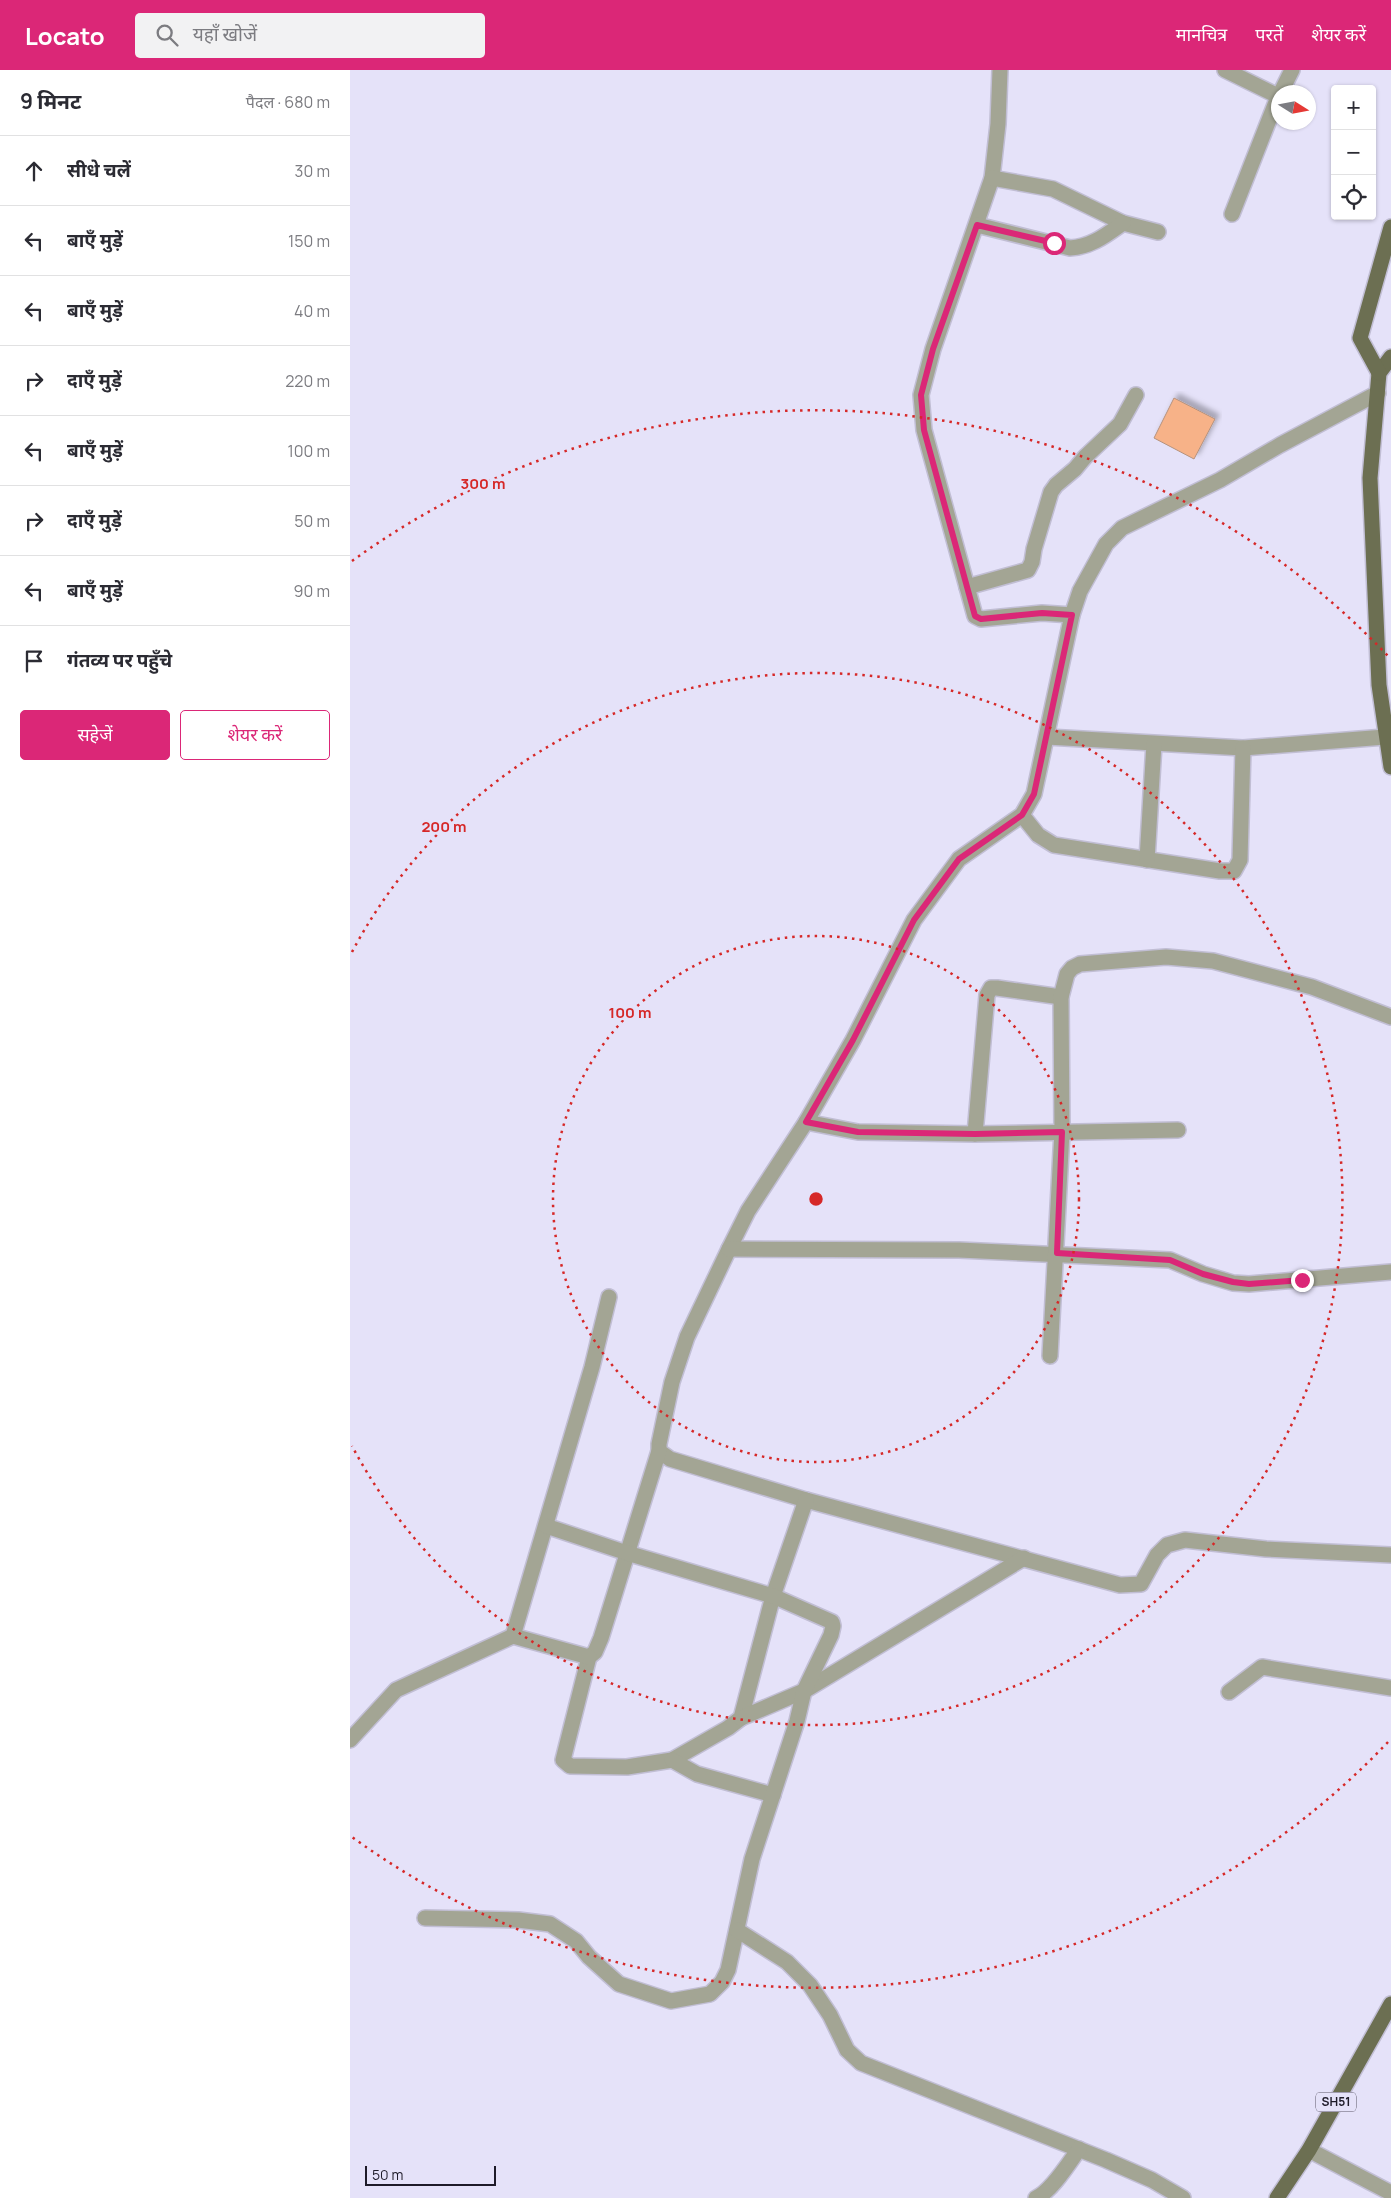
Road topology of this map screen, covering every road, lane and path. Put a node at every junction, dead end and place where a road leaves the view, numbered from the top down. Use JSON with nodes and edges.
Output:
{"nodes":[{"id":1,"x":1000,"y":70,"type":"edge"},
{"id":2,"x":1225,"y":70,"type":"edge"},
{"id":3,"x":1292,"y":70,"type":"edge"},
{"id":4,"x":1284,"y":85,"type":"edge"},
{"id":5,"x":1271,"y":93,"type":"edge"},
{"id":6,"x":1271,"y":114,"type":"edge"},
{"id":7,"x":992,"y":178,"type":"junction"},
{"id":8,"x":1232,"y":214,"type":"dead end"},
{"id":9,"x":1123,"y":223,"type":"junction"},
{"id":10,"x":977,"y":225,"type":"junction"},
{"id":11,"x":1391,"y":227,"type":"edge"},
{"id":12,"x":1158,"y":232,"type":"dead end"},
{"id":13,"x":1391,"y":357,"type":"edge"},
{"id":14,"x":1379,"y":373,"type":"junction"},
{"id":15,"x":1378,"y":393,"type":"junction"},
{"id":16,"x":1136,"y":395,"type":"dead end"},
{"id":17,"x":967,"y":587,"type":"junction"},
{"id":18,"x":1072,"y":615,"type":"junction"},
{"id":19,"x":1386,"y":736,"type":"junction"},
{"id":20,"x":1047,"y":737,"type":"junction"},
{"id":21,"x":1154,"y":744,"type":"junction"},
{"id":22,"x":1243,"y":748,"type":"junction"},
{"id":23,"x":1391,"y":767,"type":"edge"},
{"id":24,"x":1022,"y":815,"type":"junction"},
{"id":25,"x":1147,"y":860,"type":"junction"},
{"id":26,"x":1061,"y":997,"type":"junction"},
{"id":27,"x":1391,"y":1017,"type":"edge"},
{"id":28,"x":806,"y":1122,"type":"junction"},
{"id":29,"x":1178,"y":1130,"type":"dead end"},
{"id":30,"x":1062,"y":1132,"type":"junction"},
{"id":31,"x":975,"y":1134,"type":"junction"},
{"id":32,"x":729,"y":1249,"type":"junction"},
{"id":33,"x":1057,"y":1253,"type":"junction"},
{"id":34,"x":1391,"y":1272,"type":"edge"},
{"id":35,"x":609,"y":1297,"type":"dead end"},
{"id":36,"x":1050,"y":1356,"type":"dead end"},
{"id":37,"x":659,"y":1452,"type":"junction"},
{"id":38,"x":806,"y":1500,"type":"junction"},
{"id":39,"x":546,"y":1526,"type":"junction"},
{"id":40,"x":627,"y":1553,"type":"junction"},
{"id":41,"x":1391,"y":1555,"type":"edge"},
{"id":42,"x":1024,"y":1558,"type":"junction"},
{"id":43,"x":773,"y":1596,"type":"junction"},
{"id":44,"x":513,"y":1636,"type":"junction"},
{"id":45,"x":589,"y":1657,"type":"junction"},
{"id":46,"x":1391,"y":1688,"type":"edge"},
{"id":47,"x":804,"y":1691,"type":"junction"},
{"id":48,"x":1230,"y":1692,"type":"dead end"},
{"id":49,"x":741,"y":1718,"type":"junction"},
{"id":50,"x":350,"y":1740,"type":"edge"},
{"id":51,"x":672,"y":1760,"type":"junction"},
{"id":52,"x":773,"y":1795,"type":"junction"},
{"id":53,"x":425,"y":1918,"type":"dead end"},
{"id":54,"x":737,"y":1930,"type":"junction"},
{"id":55,"x":1391,"y":2004,"type":"edge"},
{"id":56,"x":1079,"y":2149,"type":"junction"},
{"id":57,"x":1309,"y":2150,"type":"junction"},
{"id":58,"x":1391,"y":2194,"type":"edge"},
{"id":59,"x":1036,"y":2198,"type":"edge"},
{"id":60,"x":1183,"y":2198,"type":"edge"},
{"id":61,"x":1277,"y":2198,"type":"edge"}],
"edges":[{"from":1,"to":7,"type":"street"},
{"from":2,"to":5,"type":"street"},
{"from":3,"to":4,"type":"street"},
{"from":6,"to":8,"type":"street"},
{"from":7,"to":9,"type":"street"},
{"from":7,"to":10,"type":"street"},
{"from":9,"to":10,"type":"street"},
{"from":9,"to":12,"type":"street"},
{"from":10,"to":17,"type":"street"},
{"from":11,"to":14,"type":"main road"},
{"from":13,"to":14,"type":"main road"},
{"from":14,"to":15,"type":"main road"},
{"from":15,"to":18,"type":"street"},
{"from":15,"to":19,"type":"main road"},
{"from":16,"to":17,"type":"street"},
{"from":17,"to":18,"type":"street"},
{"from":18,"to":20,"type":"street"},
{"from":19,"to":22,"type":"street"},
{"from":19,"to":23,"type":"main road"},
{"from":20,"to":21,"type":"street"},
{"from":20,"to":24,"type":"street"},
{"from":21,"to":22,"type":"street"},
{"from":21,"to":25,"type":"street"},
{"from":22,"to":25,"type":"street"},
{"from":24,"to":25,"type":"street"},
{"from":24,"to":28,"type":"street"},
{"from":26,"to":27,"type":"street"},
{"from":26,"to":30,"type":"street"},
{"from":26,"to":31,"type":"street"},
{"from":28,"to":31,"type":"street"},
{"from":28,"to":32,"type":"street"},
{"from":29,"to":30,"type":"street"},
{"from":30,"to":31,"type":"street"},
{"from":30,"to":33,"type":"street"},
{"from":32,"to":33,"type":"street"},
{"from":32,"to":37,"type":"street"},
{"from":33,"to":34,"type":"street"},
{"from":33,"to":36,"type":"street"},
{"from":35,"to":39,"type":"street"},
{"from":37,"to":38,"type":"street"},
{"from":37,"to":40,"type":"street"},
{"from":38,"to":42,"type":"street"},
{"from":38,"to":43,"type":"street"},
{"from":39,"to":40,"type":"street"},
{"from":39,"to":44,"type":"street"},
{"from":40,"to":43,"type":"street"},
{"from":40,"to":45,"type":"street"},
{"from":41,"to":42,"type":"street"},
{"from":42,"to":47,"type":"street"},
{"from":43,"to":47,"type":"street"},
{"from":43,"to":49,"type":"street"},
{"from":44,"to":45,"type":"street"},
{"from":44,"to":50,"type":"street"},
{"from":45,"to":51,"type":"street"},
{"from":46,"to":48,"type":"street"},
{"from":47,"to":49,"type":"street"},
{"from":47,"to":52,"type":"street"},
{"from":49,"to":51,"type":"street"},
{"from":51,"to":52,"type":"street"},
{"from":52,"to":54,"type":"street"},
{"from":53,"to":54,"type":"street"},
{"from":54,"to":56,"type":"street"},
{"from":55,"to":57,"type":"main road","number":"SH51"},
{"from":56,"to":59,"type":"street"},
{"from":56,"to":60,"type":"street"},
{"from":57,"to":58,"type":"street"},
{"from":57,"to":61,"type":"main road","number":"SH51"}]}
